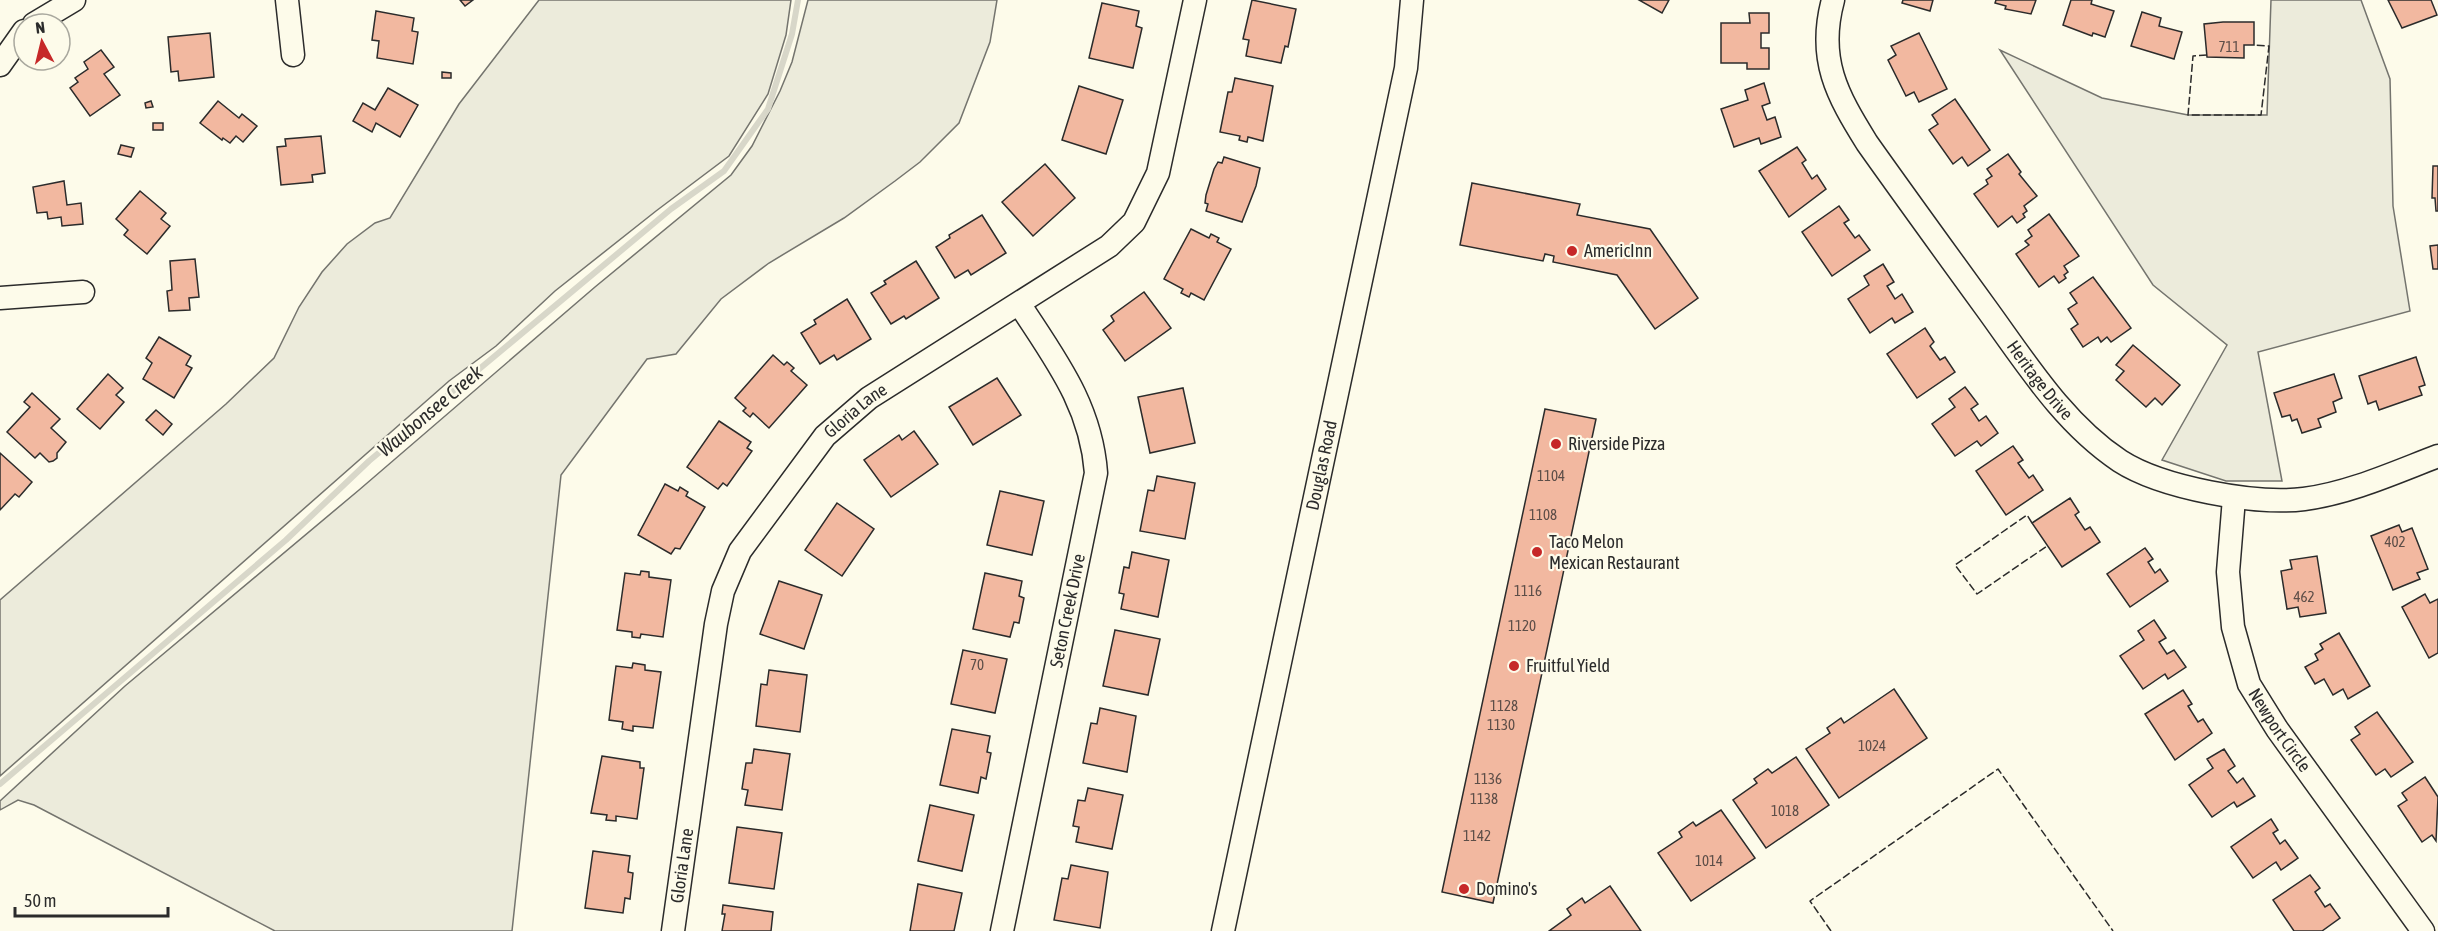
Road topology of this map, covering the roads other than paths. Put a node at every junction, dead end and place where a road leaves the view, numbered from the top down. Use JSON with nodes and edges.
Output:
{"nodes":[{"id":1,"x":74,"y":0,"type":"edge"},
{"id":2,"x":286,"y":0,"type":"edge"},
{"id":3,"x":1195,"y":0,"type":"edge"},
{"id":4,"x":1412,"y":0,"type":"edge"},
{"id":5,"x":1833,"y":0,"type":"edge"},
{"id":6,"x":54,"y":12,"type":"edge"},
{"id":7,"x":12,"y":48,"type":"edge"},
{"id":8,"x":293,"y":55,"type":"dead end"},
{"id":9,"x":0,"y":64,"type":"edge"},
{"id":10,"x":83,"y":292,"type":"dead end"},
{"id":11,"x":0,"y":298,"type":"edge"},
{"id":12,"x":1020,"y":304,"type":"junction"},
{"id":13,"x":2438,"y":456,"type":"edge"},
{"id":14,"x":2234,"y":498,"type":"junction"},
{"id":15,"x":673,"y":931,"type":"edge"},
{"id":16,"x":1002,"y":931,"type":"edge"},
{"id":17,"x":1222,"y":931,"type":"edge"},
{"id":18,"x":2423,"y":931,"type":"edge"}],
"edges":[{"from":1,"to":6,"type":"street"},
{"from":2,"to":8,"type":"street"},
{"from":3,"to":12,"type":"street","name":"Gloria Lane"},
{"from":4,"to":17,"type":"street","name":"Douglas Road"},
{"from":5,"to":14,"type":"street","name":"Heritage Drive"},
{"from":7,"to":9,"type":"street"},
{"from":10,"to":11,"type":"street"},
{"from":12,"to":15,"type":"street","name":"Gloria Lane"},
{"from":12,"to":16,"type":"street","name":"Seton Creek Drive"},
{"from":13,"to":14,"type":"street","name":"Heritage Drive"},
{"from":14,"to":18,"type":"street","name":"Newport Circle"}]}
